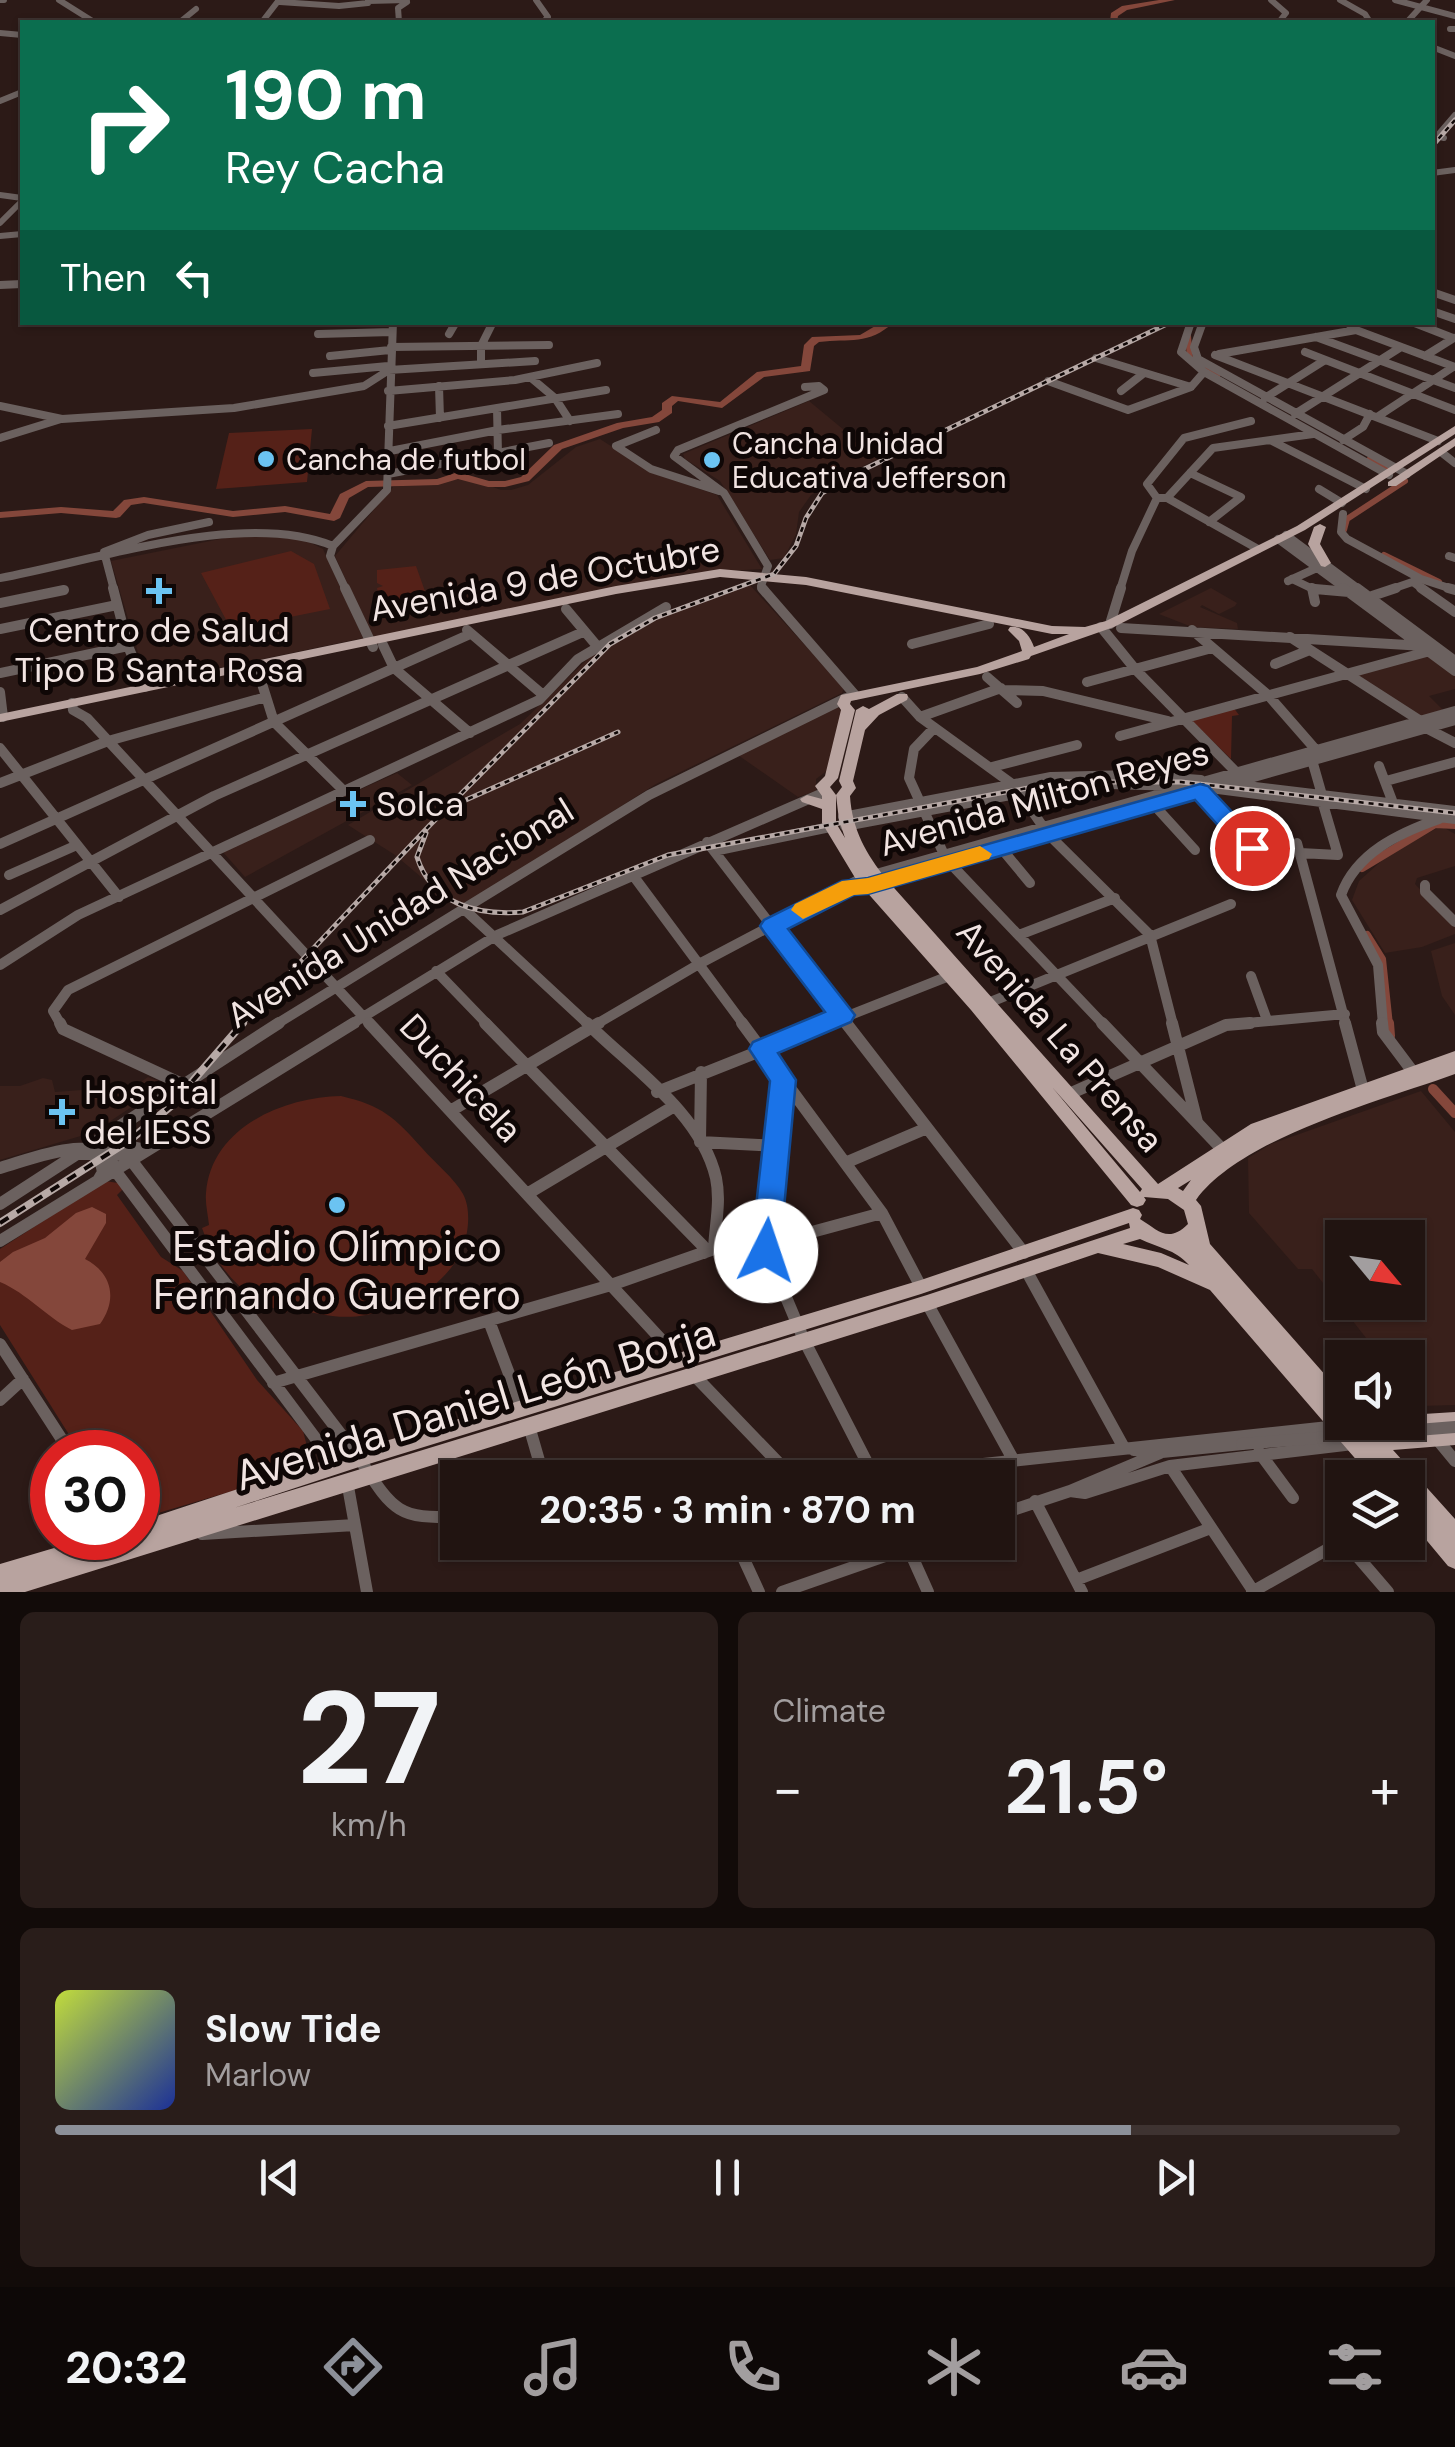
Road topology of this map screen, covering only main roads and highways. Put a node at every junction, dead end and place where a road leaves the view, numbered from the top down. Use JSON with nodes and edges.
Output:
{"nodes":[{"id":1,"x":1455,"y":429,"type":"edge"},
{"id":2,"x":1455,"y":442,"type":"edge"},
{"id":3,"x":1439,"y":446,"type":"junction"},
{"id":4,"x":1398,"y":473,"type":"junction"},
{"id":5,"x":1342,"y":508,"type":"junction"},
{"id":6,"x":1320,"y":527,"type":"junction"},
{"id":7,"x":1287,"y":540,"type":"junction"},
{"id":8,"x":1322,"y":565,"type":"road end"},
{"id":9,"x":759,"y":578,"type":"junction"},
{"id":10,"x":1110,"y":628,"type":"junction"},
{"id":11,"x":1014,"y":630,"type":"junction"},
{"id":12,"x":1074,"y":639,"type":"junction"},
{"id":13,"x":1090,"y":641,"type":"junction"},
{"id":14,"x":375,"y":644,"type":"junction"},
{"id":15,"x":1025,"y":656,"type":"junction"},
{"id":16,"x":986,"y":676,"type":"joint"},
{"id":17,"x":902,"y":697,"type":"junction"},
{"id":18,"x":856,"y":701,"type":"junction"},
{"id":19,"x":91,"y":708,"type":"junction"},
{"id":20,"x":1,"y":720,"type":"edge"},
{"id":21,"x":854,"y":736,"type":"junction"},
{"id":22,"x":834,"y":791,"type":"junction"},
{"id":23,"x":807,"y":800,"type":"road end"},
{"id":24,"x":867,"y":881,"type":"junction"},
{"id":25,"x":1455,"y":1057,"type":"edge"},
{"id":26,"x":1455,"y":1068,"type":"edge"},
{"id":27,"x":1158,"y":1191,"type":"junction"},
{"id":28,"x":1186,"y":1200,"type":"junction"},
{"id":29,"x":1137,"y":1216,"type":"junction"},
{"id":30,"x":1195,"y":1228,"type":"junction"},
{"id":31,"x":1172,"y":1242,"type":"junction"},
{"id":32,"x":1096,"y":1246,"type":"junction"},
{"id":33,"x":1025,"y":1262,"type":"junction"},
{"id":34,"x":1222,"y":1291,"type":"junction"},
{"id":35,"x":801,"y":1331,"type":"junction"},
{"id":36,"x":1325,"y":1393,"type":"edge"},
{"id":37,"x":1325,"y":1397,"type":"edge"},
{"id":38,"x":525,"y":1417,"type":"junction"},
{"id":39,"x":1455,"y":1424,"type":"edge"},
{"id":40,"x":1425,"y":1425,"type":"edge"},
{"id":41,"x":1366,"y":1440,"type":"edge"},
{"id":42,"x":1410,"y":1440,"type":"edge"},
{"id":43,"x":1384,"y":1460,"type":"edge"},
{"id":44,"x":1402,"y":1460,"type":"edge"},
{"id":45,"x":343,"y":1474,"type":"junction"},
{"id":46,"x":1425,"y":1504,"type":"edge"},
{"id":47,"x":1425,"y":1513,"type":"edge"},
{"id":48,"x":160,"y":1525,"type":"edge"},
{"id":49,"x":1455,"y":1534,"type":"edge"},
{"id":50,"x":1455,"y":1559,"type":"edge"},
{"id":51,"x":46,"y":1560,"type":"edge"},
{"id":52,"x":0,"y":1574,"type":"edge"},
{"id":53,"x":0,"y":1590,"type":"edge"}],
"edges":[{"from":1,"to":3,"type":"main road"},
{"from":2,"to":3,"type":"main road"},
{"from":3,"to":4,"type":"main road"},
{"from":4,"to":5,"type":"main road"},
{"from":4,"to":5,"type":"main road"},
{"from":5,"to":6,"type":"main road"},
{"from":5,"to":7,"type":"main road"},
{"from":6,"to":7,"type":"main road"},
{"from":6,"to":8,"type":"main road"},
{"from":7,"to":10,"type":"main road"},
{"from":7,"to":10,"type":"main road"},
{"from":9,"to":10,"type":"main road","name":"Avenida 9 de Octubre"},
{"from":9,"to":11,"type":"main road","name":"Avenida 9 de Octubre"},
{"from":9,"to":14,"type":"main road","name":"Avenida 9 de Octubre"},
{"from":9,"to":14,"type":"main road","name":"Avenida 9 de Octubre"},
{"from":10,"to":12,"type":"main road"},
{"from":10,"to":13,"type":"main road"},
{"from":11,"to":12,"type":"main road","name":"Avenida 9 de Octubre"},
{"from":11,"to":15,"type":"main road"},
{"from":12,"to":13,"type":"main road","name":"Avenida 9 de Octubre"},
{"from":12,"to":15,"type":"main road"},
{"from":13,"to":16,"type":"main road"},
{"from":14,"to":19,"type":"main road","name":"Avenida 9 de Octubre"},
{"from":14,"to":19,"type":"main road","name":"Avenida 9 de Octubre"},
{"from":15,"to":18,"type":"main road"},
{"from":16,"to":17,"type":"main road"},
{"from":17,"to":18,"type":"main road"},
{"from":17,"to":21,"type":"main road"},
{"from":18,"to":21,"type":"main road"},
{"from":18,"to":22,"type":"main road"},
{"from":19,"to":20,"type":"main road","name":"Avenida 9 de Octubre"},
{"from":21,"to":22,"type":"main road"},
{"from":22,"to":23,"type":"main road"},
{"from":22,"to":24,"type":"main road","name":"Avenida La Prensa"},
{"from":24,"to":27,"type":"main road","name":"Avenida La Prensa"},
{"from":24,"to":29,"type":"main road","name":"Avenida La Prensa"},
{"from":25,"to":27,"type":"main road"},
{"from":26,"to":28,"type":"main road"},
{"from":27,"to":28,"type":"main road","name":"Avenida La Prensa"},
{"from":27,"to":29,"type":"main road"},
{"from":28,"to":30,"type":"main road"},
{"from":29,"to":31,"type":"main road"},
{"from":29,"to":32,"type":"main road","name":"Avenida Daniel León Borja"},
{"from":29,"to":33,"type":"main road","name":"Avenida Daniel León Borja"},
{"from":30,"to":31,"type":"main road"},
{"from":30,"to":36,"type":"main road"},
{"from":31,"to":34,"type":"main road"},
{"from":32,"to":33,"type":"main road","name":"Avenida Daniel León Borja"},
{"from":32,"to":34,"type":"main road"},
{"from":33,"to":35,"type":"main road","name":"Avenida Daniel León Borja"},
{"from":34,"to":37,"type":"main road"},
{"from":35,"to":38,"type":"main road","name":"Avenida Daniel León Borja"},
{"from":35,"to":38,"type":"main road","name":"Avenida Daniel León Borja"},
{"from":38,"to":45,"type":"main road","name":"Avenida Daniel León Borja"},
{"from":39,"to":40,"type":"main road"},
{"from":41,"to":43,"type":"main road"},
{"from":42,"to":44,"type":"main road"},
{"from":45,"to":48,"type":"main road","name":"Avenida Daniel León Borja"},
{"from":45,"to":53,"type":"main road","name":"Avenida Daniel León Borja"},
{"from":46,"to":49,"type":"main road"},
{"from":47,"to":50,"type":"main road"},
{"from":51,"to":52,"type":"main road"}]}
